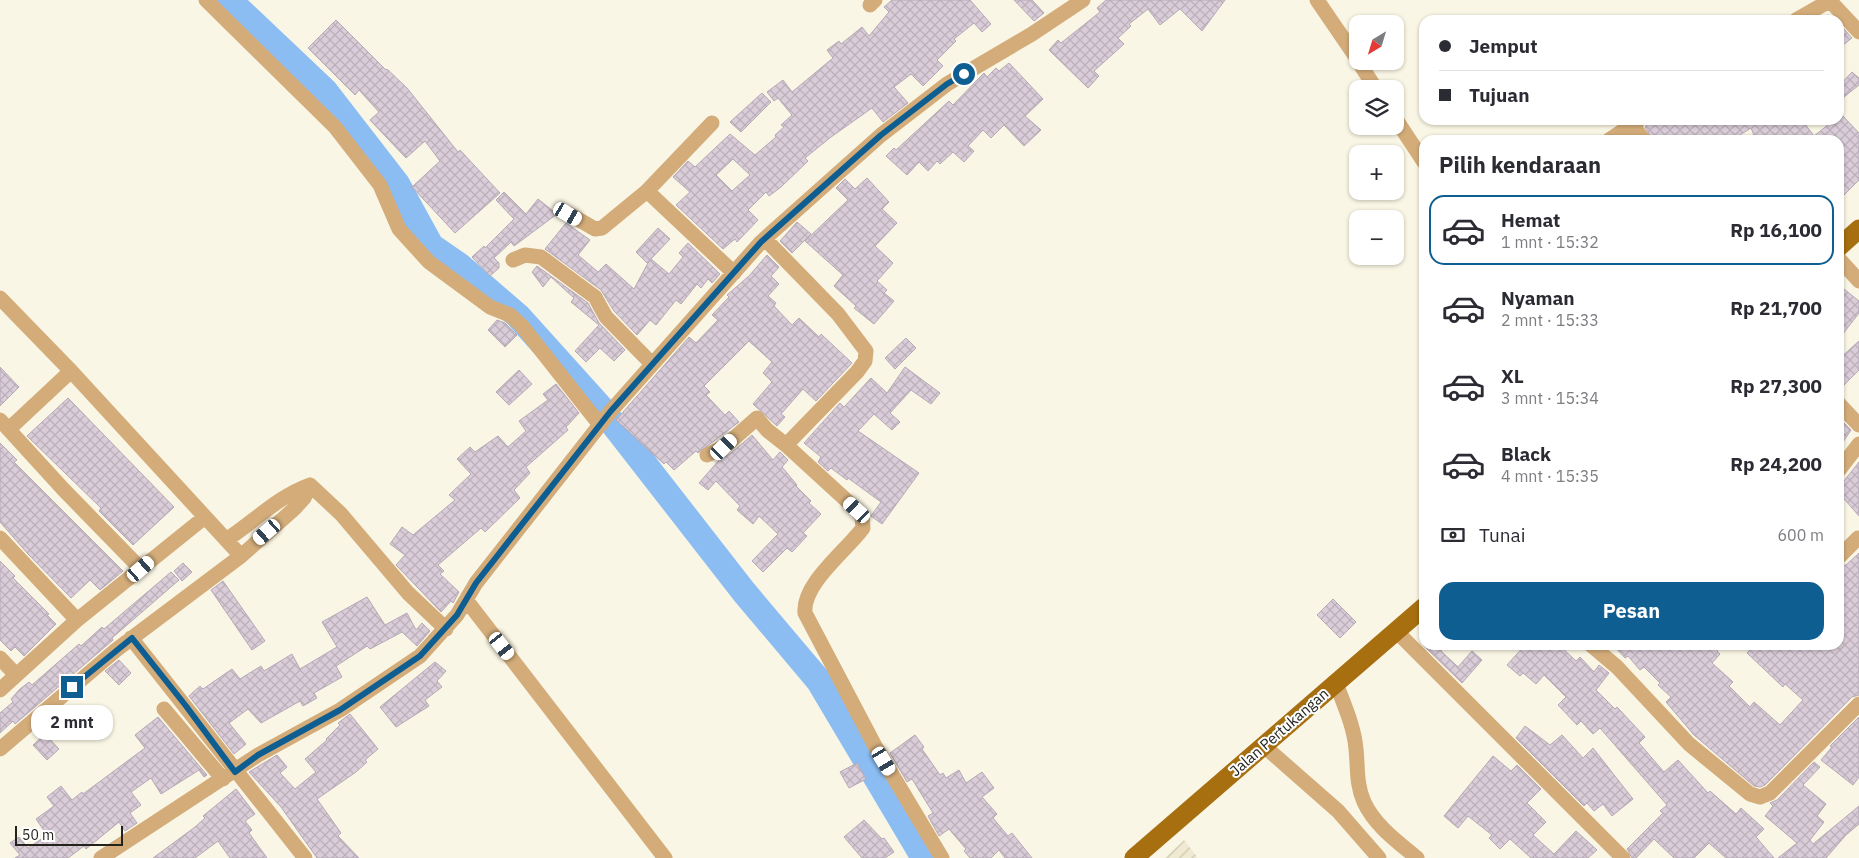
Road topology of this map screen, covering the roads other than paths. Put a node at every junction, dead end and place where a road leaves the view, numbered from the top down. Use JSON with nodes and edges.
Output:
{"nodes":[{"id":1,"x":206,"y":0,"type":"edge"},
{"id":2,"x":1083,"y":0,"type":"edge"},
{"id":3,"x":1318,"y":0,"type":"edge"},
{"id":4,"x":1830,"y":0,"type":"edge"},
{"id":5,"x":1804,"y":15,"type":"edge"},
{"id":6,"x":1844,"y":15,"type":"edge"},
{"id":7,"x":1844,"y":15,"type":"edge"},
{"id":8,"x":1859,"y":32,"type":"edge"},
{"id":9,"x":1349,"y":47,"type":"edge"},
{"id":10,"x":712,"y":123,"type":"dead end"},
{"id":11,"x":1631,"y":125,"type":"edge"},
{"id":12,"x":1404,"y":132,"type":"edge"},
{"id":13,"x":1616,"y":135,"type":"edge"},
{"id":14,"x":1419,"y":154,"type":"edge"},
{"id":15,"x":647,"y":191,"type":"junction"},
{"id":16,"x":568,"y":214,"type":"dead end"},
{"id":17,"x":1859,"y":229,"type":"edge"},
{"id":18,"x":765,"y":238,"type":"junction"},
{"id":19,"x":1844,"y":242,"type":"edge"},
{"id":20,"x":514,"y":260,"type":"dead end"},
{"id":21,"x":1844,"y":264,"type":"edge"},
{"id":22,"x":734,"y":273,"type":"junction"},
{"id":23,"x":1859,"y":281,"type":"edge"},
{"id":24,"x":0,"y":298,"type":"edge"},
{"id":25,"x":652,"y":364,"type":"junction"},
{"id":26,"x":71,"y":371,"type":"junction"},
{"id":27,"x":1844,"y":409,"type":"edge"},
{"id":28,"x":605,"y":418,"type":"junction"},
{"id":29,"x":4,"y":425,"type":"edge"},
{"id":30,"x":1859,"y":425,"type":"edge"},
{"id":31,"x":1859,"y":444,"type":"edge"},
{"id":32,"x":786,"y":445,"type":"junction"},
{"id":33,"x":707,"y":454,"type":"dead end"},
{"id":34,"x":1844,"y":464,"type":"edge"},
{"id":35,"x":310,"y":485,"type":"junction"},
{"id":36,"x":205,"y":517,"type":"junction"},
{"id":37,"x":0,"y":538,"type":"edge"},
{"id":38,"x":1858,"y":538,"type":"edge"},
{"id":39,"x":226,"y":540,"type":"junction"},
{"id":40,"x":1844,"y":552,"type":"edge"},
{"id":41,"x":241,"y":556,"type":"junction"},
{"id":42,"x":141,"y":569,"type":"junction"},
{"id":43,"x":466,"y":601,"type":"junction"},
{"id":44,"x":1419,"y":611,"type":"edge"},
{"id":45,"x":77,"y":620,"type":"junction"},
{"id":46,"x":446,"y":630,"type":"junction"},
{"id":47,"x":1396,"y":631,"type":"junction"},
{"id":48,"x":132,"y":638,"type":"junction"},
{"id":49,"x":1597,"y":650,"type":"edge"},
{"id":50,"x":0,"y":658,"type":"edge"},
{"id":51,"x":16,"y":675,"type":"junction"},
{"id":52,"x":1336,"y":683,"type":"junction"},
{"id":53,"x":0,"y":690,"type":"edge"},
{"id":54,"x":1859,"y":704,"type":"edge"},
{"id":55,"x":164,"y":709,"type":"dead end"},
{"id":56,"x":1264,"y":746,"type":"junction"},
{"id":57,"x":0,"y":749,"type":"edge"},
{"id":58,"x":229,"y":776,"type":"junction"},
{"id":59,"x":1142,"y":856,"type":"edge"},
{"id":60,"x":101,"y":858,"type":"edge"},
{"id":61,"x":305,"y":858,"type":"edge"},
{"id":62,"x":665,"y":858,"type":"edge"},
{"id":63,"x":942,"y":858,"type":"edge"},
{"id":64,"x":1378,"y":858,"type":"edge"},
{"id":65,"x":1417,"y":858,"type":"edge"},
{"id":66,"x":1623,"y":858,"type":"edge"}],
"edges":[{"from":1,"to":28,"type":"street"},
{"from":2,"to":18,"type":"street"},
{"from":3,"to":9,"type":"street"},
{"from":4,"to":5,"type":"street"},
{"from":4,"to":7,"type":"street"},
{"from":6,"to":8,"type":"street"},
{"from":10,"to":15,"type":"street"},
{"from":11,"to":13,"type":"street"},
{"from":12,"to":14,"type":"street"},
{"from":15,"to":16,"type":"street"},
{"from":15,"to":22,"type":"street"},
{"from":17,"to":19,"type":"main road"},
{"from":18,"to":22,"type":"street"},
{"from":18,"to":32,"type":"street"},
{"from":20,"to":25,"type":"street"},
{"from":21,"to":23,"type":"street"},
{"from":22,"to":25,"type":"street"},
{"from":24,"to":26,"type":"street"},
{"from":25,"to":28,"type":"street"},
{"from":26,"to":29,"type":"street"},
{"from":26,"to":36,"type":"street"},
{"from":27,"to":30,"type":"street"},
{"from":28,"to":43,"type":"street"},
{"from":29,"to":42,"type":"street"},
{"from":31,"to":34,"type":"street"},
{"from":32,"to":33,"type":"street"},
{"from":32,"to":63,"type":"street"},
{"from":35,"to":39,"type":"street"},
{"from":35,"to":41,"type":"street"},
{"from":35,"to":46,"type":"street"},
{"from":36,"to":39,"type":"street"},
{"from":36,"to":42,"type":"street"},
{"from":37,"to":45,"type":"street"},
{"from":38,"to":40,"type":"street"},
{"from":39,"to":41,"type":"street"},
{"from":41,"to":48,"type":"street"},
{"from":42,"to":45,"type":"street"},
{"from":43,"to":46,"type":"street"},
{"from":43,"to":62,"type":"street"},
{"from":44,"to":47,"type":"main road","name":"Jalan Pertukangan"},
{"from":45,"to":51,"type":"street"},
{"from":46,"to":58,"type":"street"},
{"from":47,"to":52,"type":"main road","name":"Jalan Pertukangan"},
{"from":47,"to":66,"type":"street"},
{"from":48,"to":57,"type":"street"},
{"from":48,"to":58,"type":"street"},
{"from":49,"to":54,"type":"street"},
{"from":50,"to":51,"type":"street"},
{"from":51,"to":53,"type":"street"},
{"from":52,"to":56,"type":"main road","name":"Jalan Pertukangan"},
{"from":52,"to":65,"type":"street"},
{"from":55,"to":58,"type":"street"},
{"from":56,"to":59,"type":"main road","name":"Jalan Pertukangan"},
{"from":56,"to":64,"type":"street"},
{"from":58,"to":60,"type":"street"},
{"from":58,"to":61,"type":"street"}]}
